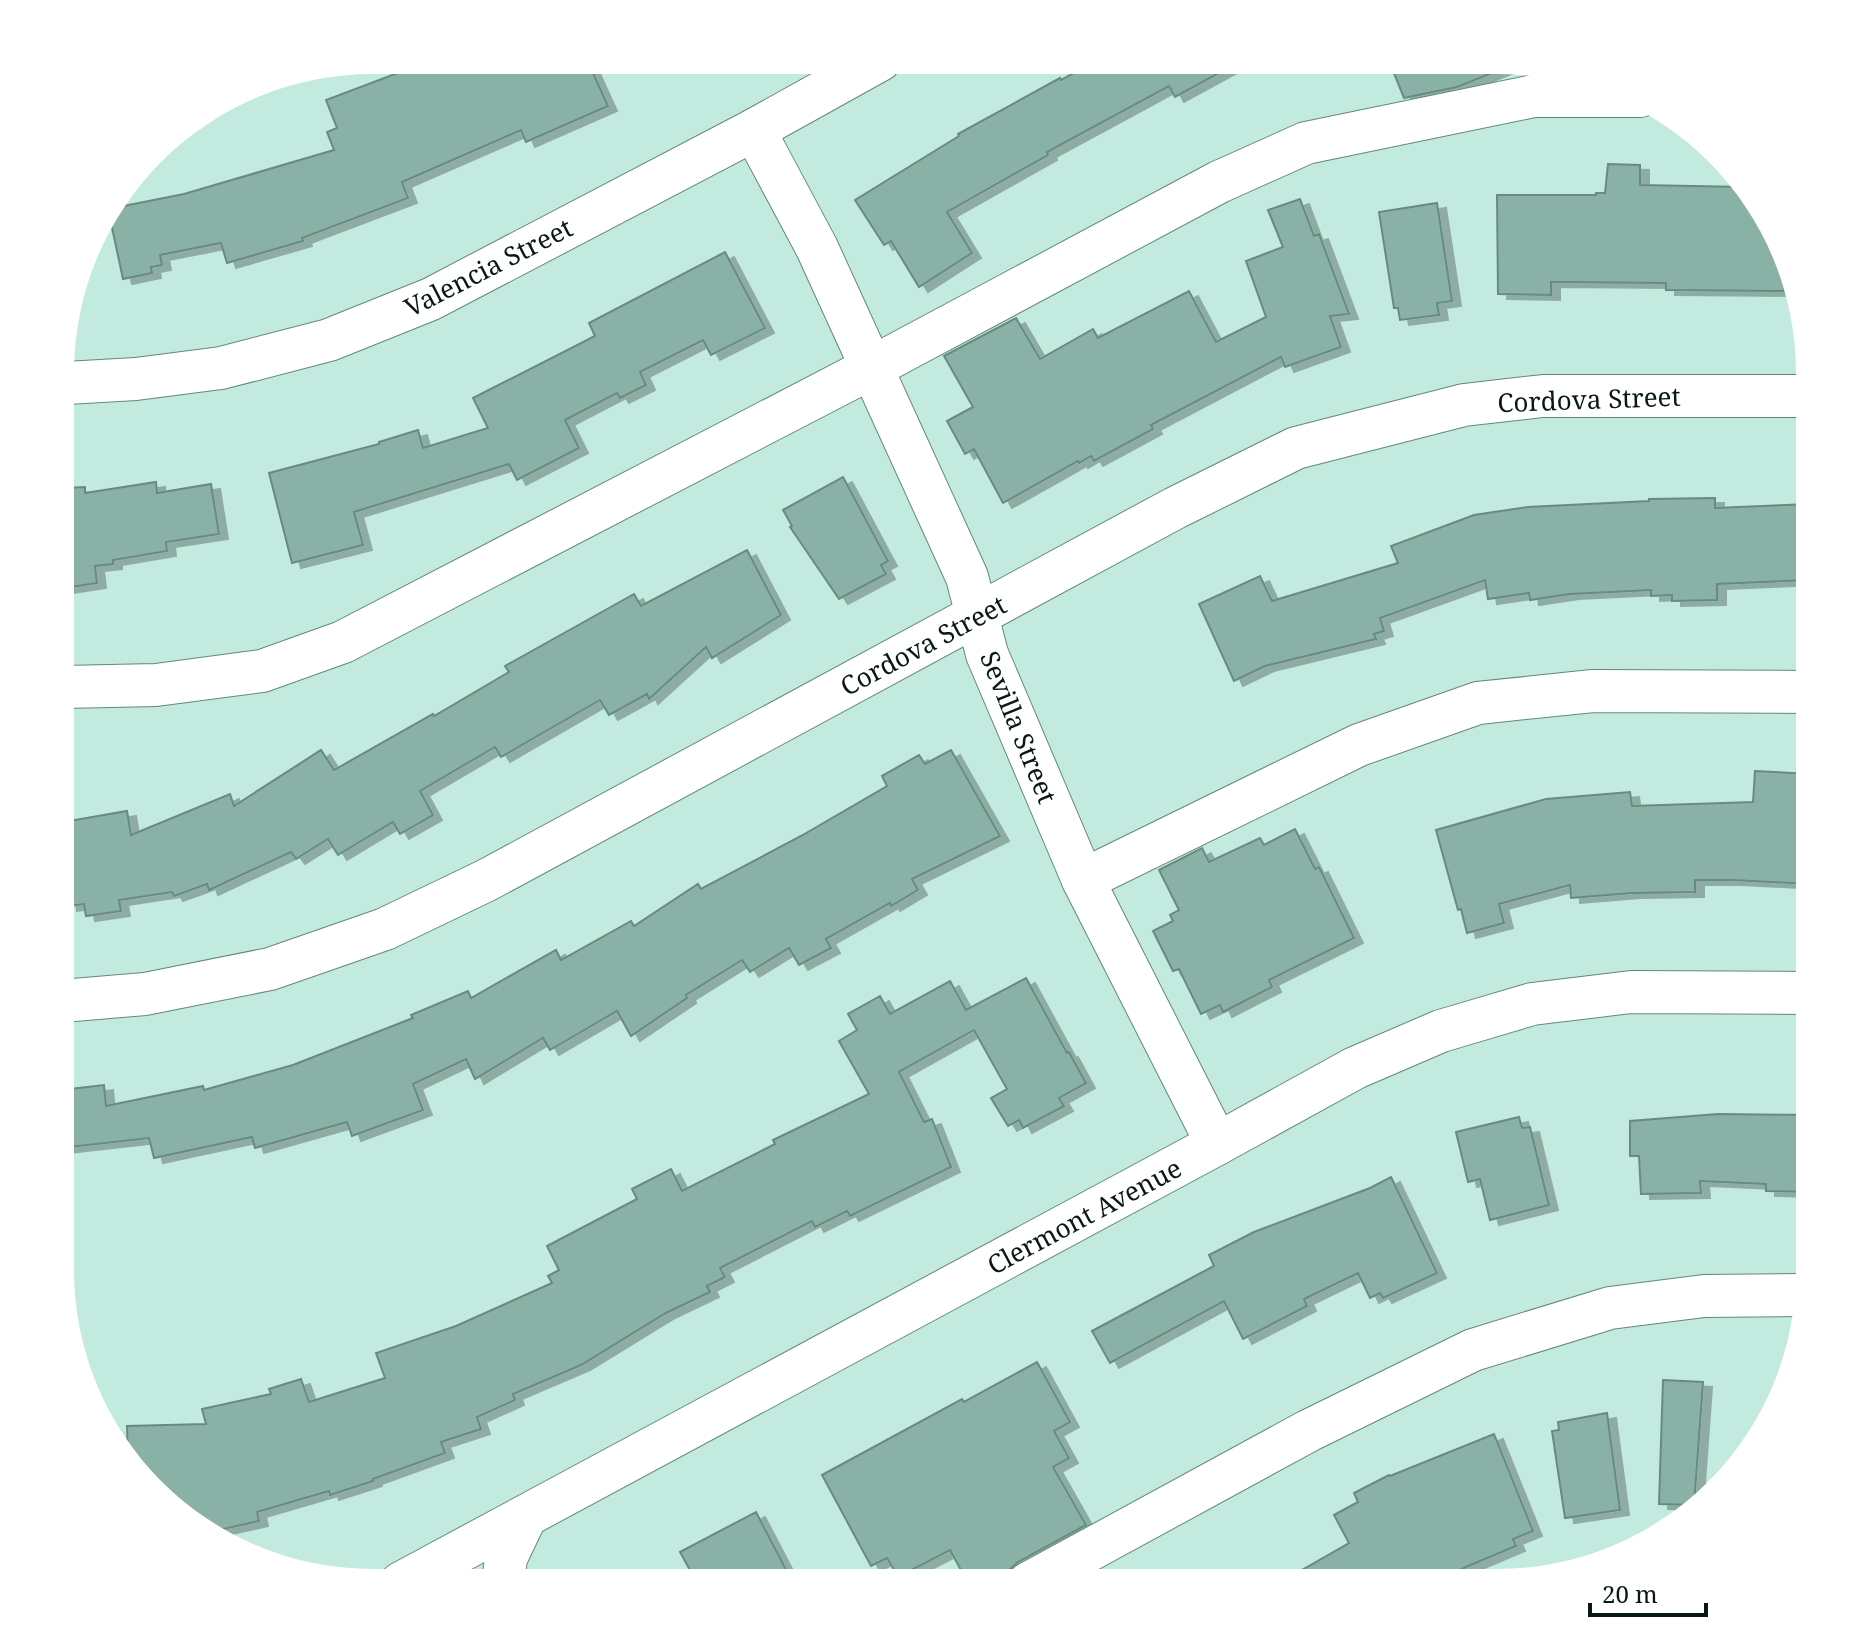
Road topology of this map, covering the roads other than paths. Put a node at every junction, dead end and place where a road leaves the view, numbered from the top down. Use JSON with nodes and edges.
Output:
{"nodes":[{"id":1,"x":855,"y":74,"type":"edge"},
{"id":2,"x":1608,"y":96,"type":"edge"},
{"id":3,"x":754,"y":130,"type":"junction"},
{"id":4,"x":871,"y":368,"type":"junction"},
{"id":5,"x":74,"y":383,"type":"edge"},
{"id":6,"x":1796,"y":396,"type":"edge"},
{"id":7,"x":976,"y":617,"type":"junction"},
{"id":8,"x":74,"y":687,"type":"edge"},
{"id":9,"x":1796,"y":692,"type":"edge"},
{"id":10,"x":1083,"y":880,"type":"junction"},
{"id":11,"x":1796,"y":993,"type":"edge"},
{"id":12,"x":74,"y":1000,"type":"edge"},
{"id":13,"x":1217,"y":1144,"type":"junction"},
{"id":14,"x":1794,"y":1295,"type":"edge"},
{"id":15,"x":526,"y":1516,"type":"junction"},
{"id":16,"x":427,"y":1569,"type":"edge"},
{"id":17,"x":505,"y":1569,"type":"edge"},
{"id":18,"x":1055,"y":1569,"type":"edge"}],
"edges":[{"from":1,"to":3,"type":"street","name":"Valencia Street"},
{"from":2,"to":4,"type":"street"},
{"from":3,"to":4,"type":"street","name":"Sevilla Street"},
{"from":3,"to":5,"type":"street","name":"Valencia Street"},
{"from":4,"to":7,"type":"street","name":"Sevilla Street"},
{"from":4,"to":8,"type":"street"},
{"from":6,"to":7,"type":"street","name":"Cordova Street"},
{"from":7,"to":10,"type":"street","name":"Sevilla Street"},
{"from":7,"to":12,"type":"street","name":"Cordova Street"},
{"from":9,"to":10,"type":"street"},
{"from":10,"to":13,"type":"street","name":"Sevilla Street"},
{"from":11,"to":13,"type":"street","name":"Clermont Avenue"},
{"from":13,"to":15,"type":"street","name":"Clermont Avenue"},
{"from":14,"to":18,"type":"street"},
{"from":15,"to":16,"type":"street","name":"Clermont Avenue"},
{"from":15,"to":17,"type":"street"}]}
